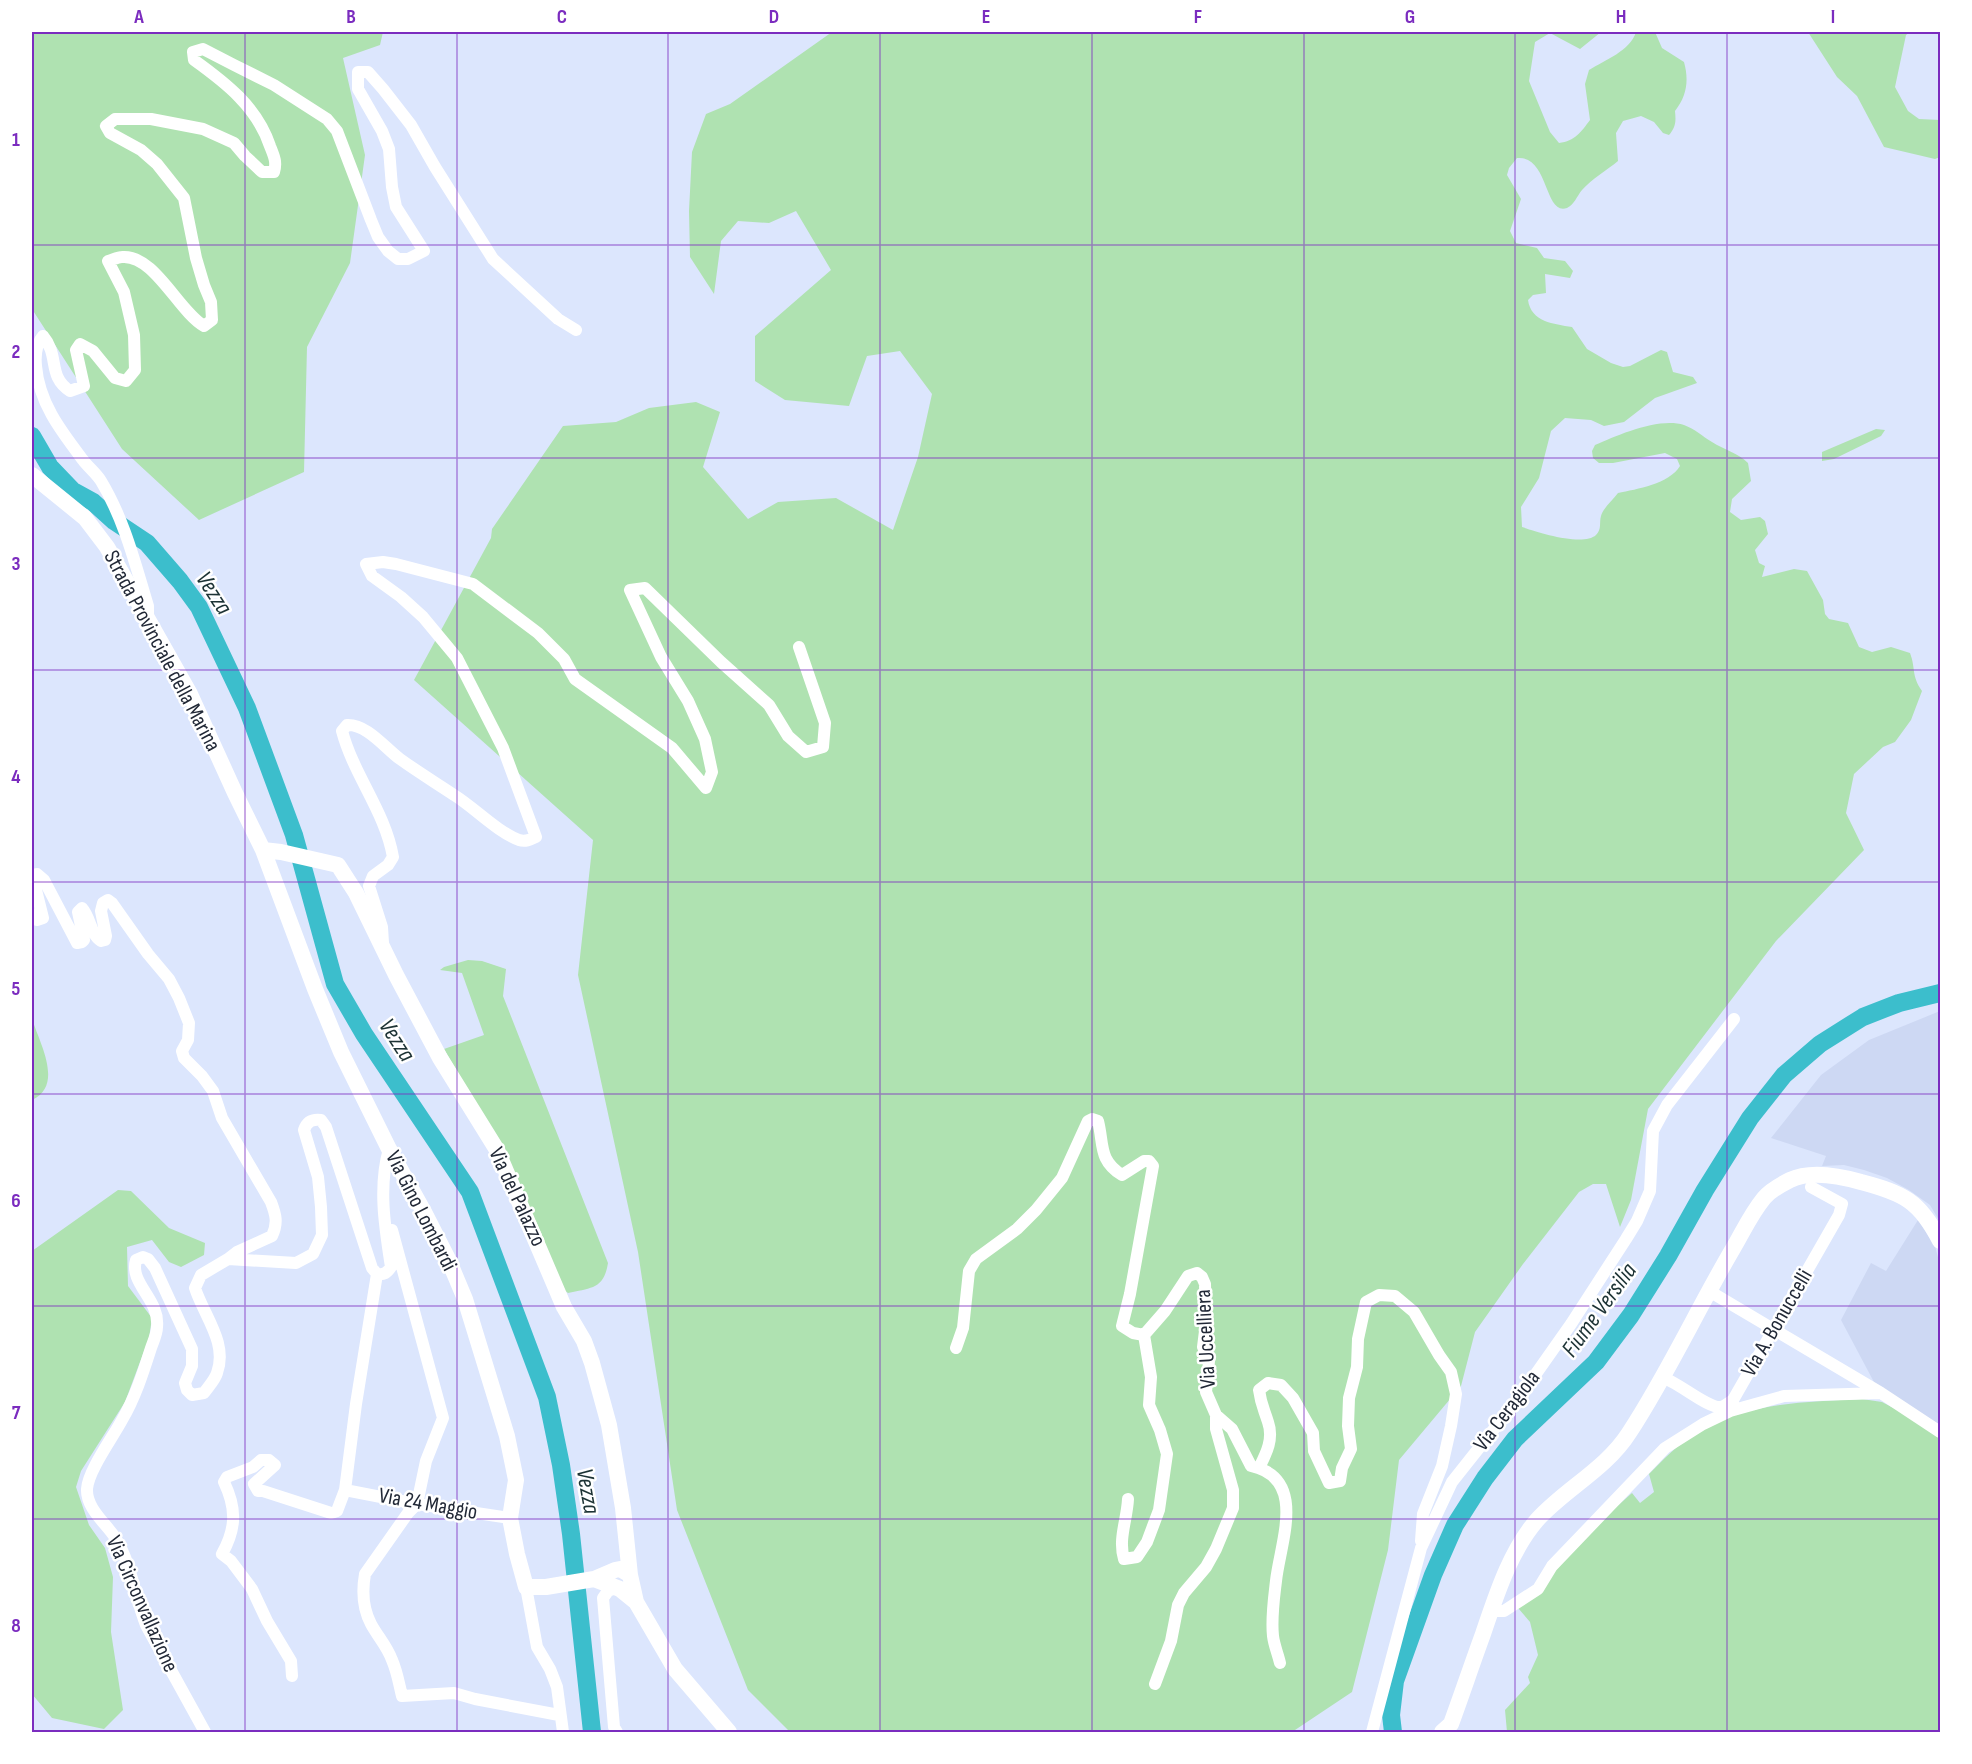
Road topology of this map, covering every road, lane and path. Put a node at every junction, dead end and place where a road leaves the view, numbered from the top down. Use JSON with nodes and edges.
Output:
{"nodes":[{"id":1,"x":576,"y":330,"type":"dead end"},
{"id":2,"x":32,"y":475,"type":"edge"},
{"id":3,"x":148,"y":621,"type":"junction"},
{"id":4,"x":799,"y":647,"type":"dead end"},
{"id":5,"x":263,"y":850,"type":"junction"},
{"id":6,"x":32,"y":914,"type":"edge"},
{"id":7,"x":383,"y":947,"type":"junction"},
{"id":8,"x":1734,"y":1019,"type":"dead end"},
{"id":9,"x":389,"y":1149,"type":"junction"},
{"id":10,"x":1811,"y":1187,"type":"dead end"},
{"id":11,"x":384,"y":1217,"type":"junction"},
{"id":12,"x":1941,"y":1241,"type":"edge"},
{"id":13,"x":228,"y":1259,"type":"junction"},
{"id":14,"x":376,"y":1274,"type":"junction"},
{"id":15,"x":1709,"y":1291,"type":"junction"},
{"id":16,"x":1774,"y":1329,"type":"junction"},
{"id":17,"x":1144,"y":1335,"type":"junction"},
{"id":18,"x":956,"y":1348,"type":"dead end"},
{"id":19,"x":1661,"y":1377,"type":"junction"},
{"id":20,"x":1881,"y":1393,"type":"junction"},
{"id":21,"x":1216,"y":1415,"type":"junction"},
{"id":22,"x":1941,"y":1432,"type":"edge"},
{"id":23,"x":1259,"y":1468,"type":"junction"},
{"id":24,"x":345,"y":1490,"type":"junction"},
{"id":25,"x":1128,"y":1499,"type":"dead end"},
{"id":26,"x":417,"y":1504,"type":"junction"},
{"id":27,"x":510,"y":1518,"type":"junction"},
{"id":28,"x":1421,"y":1548,"type":"junction"},
{"id":29,"x":630,"y":1575,"type":"junction"},
{"id":30,"x":594,"y":1579,"type":"junction"},
{"id":31,"x":526,"y":1587,"type":"junction"},
{"id":32,"x":616,"y":1588,"type":"junction"},
{"id":33,"x":636,"y":1602,"type":"junction"},
{"id":34,"x":1491,"y":1611,"type":"junction"},
{"id":35,"x":1280,"y":1663,"type":"dead end"},
{"id":36,"x":292,"y":1676,"type":"dead end"},
{"id":37,"x":1155,"y":1684,"type":"dead end"},
{"id":38,"x":560,"y":1715,"type":"junction"},
{"id":39,"x":1449,"y":1730,"type":"edge"},
{"id":40,"x":562,"y":1731,"type":"edge"},
{"id":41,"x":205,"y":1732,"type":"edge"},
{"id":42,"x":617,"y":1732,"type":"edge"},
{"id":43,"x":729,"y":1732,"type":"edge"},
{"id":44,"x":1372,"y":1732,"type":"edge"}],
"edges":[{"from":1,"to":3,"type":"street"},
{"from":2,"to":3,"type":"main road","name":"Strada Provinciale della Marina"},
{"from":3,"to":5,"type":"main road","name":"Strada Provinciale della Marina"},
{"from":4,"to":7,"type":"street"},
{"from":5,"to":7,"type":"main road","name":"Via del Palazzo"},
{"from":5,"to":9,"type":"main road","name":"Via Gino Lombardi"},
{"from":6,"to":13,"type":"street"},
{"from":7,"to":29,"type":"main road","name":"Via del Palazzo"},
{"from":8,"to":28,"type":"street","name":"Via Ceragiola"},
{"from":9,"to":11,"type":"street"},
{"from":9,"to":27,"type":"main road","name":"Via Gino Lombardi"},
{"from":10,"to":16,"type":"street","name":"Via A. Bonuccelli"},
{"from":11,"to":14,"type":"street"},
{"from":11,"to":26,"type":"street"},
{"from":12,"to":15,"type":"main road"},
{"from":13,"to":14,"type":"street"},
{"from":13,"to":41,"type":"street","name":"Via Circonvallazione"},
{"from":14,"to":24,"type":"street"},
{"from":15,"to":16,"type":"street"},
{"from":15,"to":19,"type":"main road"},
{"from":16,"to":19,"type":"street","name":"Via A. Bonuccelli"},
{"from":16,"to":20,"type":"street"},
{"from":17,"to":18,"type":"street"},
{"from":17,"to":21,"type":"street","name":"Via Uccelliera"},
{"from":17,"to":25,"type":"street"},
{"from":19,"to":34,"type":"main road"},
{"from":20,"to":22,"type":"street"},
{"from":20,"to":34,"type":"street"},
{"from":21,"to":23,"type":"street","name":"Via Uccelliera"},
{"from":21,"to":37,"type":"street"},
{"from":23,"to":28,"type":"street"},
{"from":23,"to":35,"type":"street","name":"Via Uccelliera"},
{"from":24,"to":26,"type":"street","name":"Via 24 Maggio"},
{"from":24,"to":36,"type":"street"},
{"from":26,"to":27,"type":"street","name":"Via 24 Maggio"},
{"from":26,"to":38,"type":"street"},
{"from":27,"to":31,"type":"main road","name":"Via Gino Lombardi"},
{"from":28,"to":44,"type":"street","name":"Via Ceragiola"},
{"from":29,"to":30,"type":"main road"},
{"from":29,"to":32,"type":"main road"},
{"from":29,"to":33,"type":"main road","name":"Via del Palazzo"},
{"from":30,"to":31,"type":"main road"},
{"from":30,"to":32,"type":"main road"},
{"from":31,"to":38,"type":"street"},
{"from":32,"to":33,"type":"main road"},
{"from":32,"to":42,"type":"street"},
{"from":33,"to":43,"type":"main road"},
{"from":34,"to":39,"type":"main road"},
{"from":38,"to":40,"type":"street"}]}
